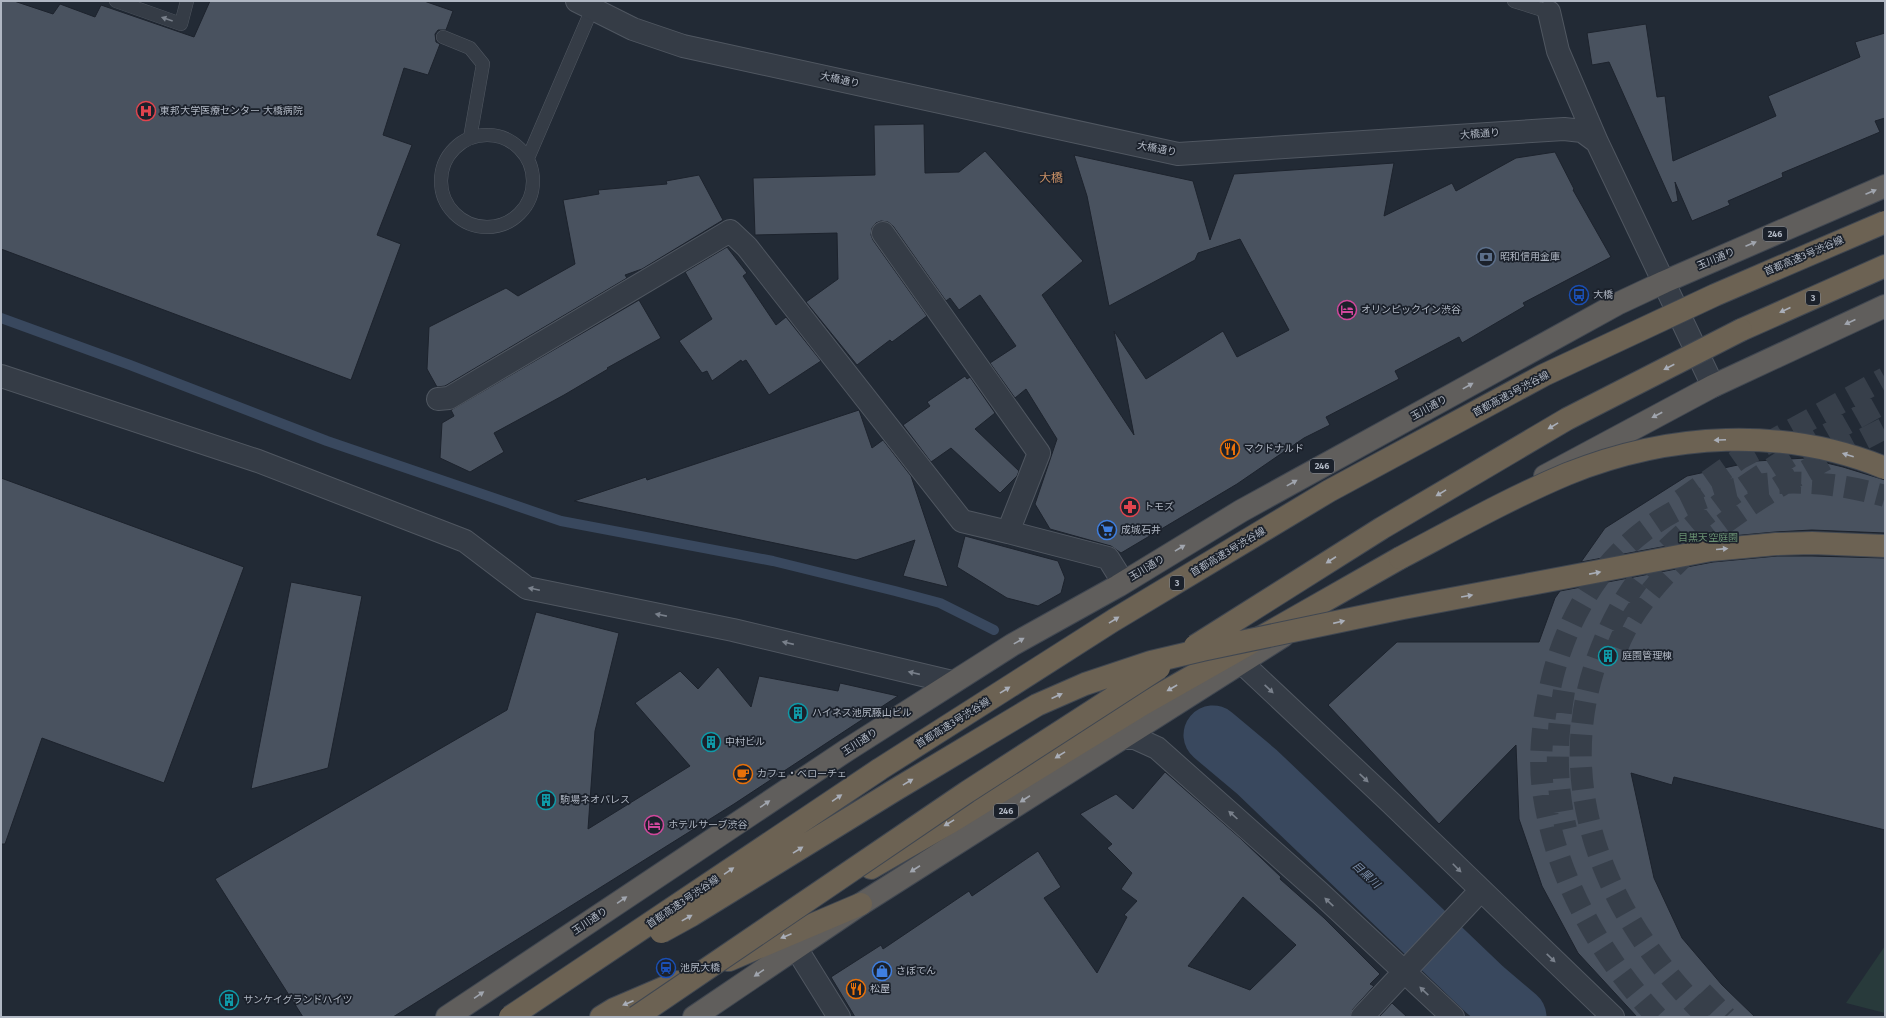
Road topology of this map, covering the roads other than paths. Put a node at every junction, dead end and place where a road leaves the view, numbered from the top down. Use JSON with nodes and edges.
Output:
{"nodes":[{"id":1,"x":116,"y":1,"type":"edge"},
{"id":2,"x":188,"y":1,"type":"edge"},
{"id":3,"x":1514,"y":1,"type":"edge"},
{"id":4,"x":585,"y":5,"type":"edge"},
{"id":5,"x":1551,"y":6,"type":"edge"},
{"id":6,"x":443,"y":37,"type":"dead end"},
{"id":7,"x":470,"y":138,"type":"junction"},
{"id":8,"x":1597,"y":142,"type":"junction"},
{"id":9,"x":528,"y":158,"type":"junction"},
{"id":10,"x":1885,"y":186,"type":"edge"},
{"id":11,"x":1885,"y":222,"type":"edge"},
{"id":12,"x":883,"y":233,"type":"dead end"},
{"id":13,"x":1885,"y":266,"type":"edge"},
{"id":14,"x":1664,"y":282,"type":"junction"},
{"id":15,"x":1885,"y":306,"type":"edge"},
{"id":16,"x":1,"y":376,"type":"edge"},
{"id":17,"x":1713,"y":386,"type":"junction"},
{"id":18,"x":438,"y":399,"type":"dead end"},
{"id":19,"x":1885,"y":468,"type":"edge"},
{"id":20,"x":1008,"y":532,"type":"junction"},
{"id":21,"x":1885,"y":546,"type":"edge"},
{"id":22,"x":1123,"y":582,"type":"junction"},
{"id":23,"x":1234,"y":666,"type":"junction"},
{"id":24,"x":952,"y":682,"type":"junction"},
{"id":25,"x":1121,"y":738,"type":"junction"},
{"id":26,"x":1476,"y":896,"type":"junction"},
{"id":27,"x":860,"y":904,"type":"junction"},
{"id":28,"x":788,"y":915,"type":"junction"},
{"id":29,"x":796,"y":948,"type":"junction"},
{"id":30,"x":1410,"y":966,"type":"junction"},
{"id":31,"x":554,"y":989,"type":"junction"},
{"id":32,"x":447,"y":1017,"type":"edge"},
{"id":33,"x":510,"y":1017,"type":"edge"},
{"id":34,"x":601,"y":1017,"type":"edge"},
{"id":35,"x":636,"y":1017,"type":"edge"},
{"id":36,"x":694,"y":1017,"type":"edge"},
{"id":37,"x":839,"y":1017,"type":"edge"},
{"id":38,"x":1362,"y":1017,"type":"edge"},
{"id":39,"x":1453,"y":1017,"type":"edge"},
{"id":40,"x":1613,"y":1017,"type":"edge"}],
"edges":[{"from":2,"to":1,"type":"lane","one_way":true},
{"from":3,"to":5,"type":"lane"},
{"from":4,"to":8,"type":"street","name":"大橋通り"},
{"from":4,"to":9,"type":"lane"},
{"from":5,"to":8,"type":"street"},
{"from":6,"to":7,"type":"lane"},
{"from":7,"to":9,"type":"lane"},
{"from":7,"to":9,"type":"lane"},
{"from":8,"to":14,"type":"street"},
{"from":14,"to":10,"type":"highway","name":"玉川通り","number":"246","one_way":true},
{"from":31,"to":11,"type":"highway","name":"首都高速3号渋谷線","number":"3","one_way":true,"bridge":true},
{"from":12,"to":20,"type":"street"},
{"from":13,"to":28,"type":"highway","number":"3","one_way":true,"bridge":true},
{"from":14,"to":17,"type":"street"},
{"from":22,"to":14,"type":"highway","name":"玉川通り","number":"246","one_way":true},
{"from":15,"to":17,"type":"highway","number":"246","one_way":true},
{"from":24,"to":16,"type":"street","one_way":true},
{"from":17,"to":23,"type":"highway","number":"246","one_way":true},
{"from":18,"to":20,"type":"street"},
{"from":19,"to":28,"type":"highway","one_way":true,"bridge":true},
{"from":20,"to":22,"type":"street"},
{"from":31,"to":21,"type":"highway","one_way":true,"bridge":true},
{"from":24,"to":22,"type":"highway","name":"玉川通り","number":"246","one_way":true},
{"from":23,"to":25,"type":"highway","number":"246"},
{"from":23,"to":26,"type":"street","one_way":true},
{"from":32,"to":24,"type":"highway","name":"玉川通り","number":"246","one_way":true},
{"from":25,"to":27,"type":"highway","number":"246","one_way":true},
{"from":30,"to":25,"type":"street","one_way":true},
{"from":26,"to":30,"type":"street"},
{"from":26,"to":40,"type":"street","one_way":true},
{"from":27,"to":29,"type":"highway","number":"246"},
{"from":27,"to":34,"type":"highway","one_way":true},
{"from":28,"to":35,"type":"highway","number":"3","bridge":true},
{"from":29,"to":36,"type":"highway","number":"246","one_way":true},
{"from":29,"to":37,"type":"street"},
{"from":30,"to":38,"type":"street"},
{"from":39,"to":30,"type":"street","one_way":true},
{"from":31,"to":33,"type":"highway","name":"首都高速3号渋谷線","number":"3","bridge":true}]}
